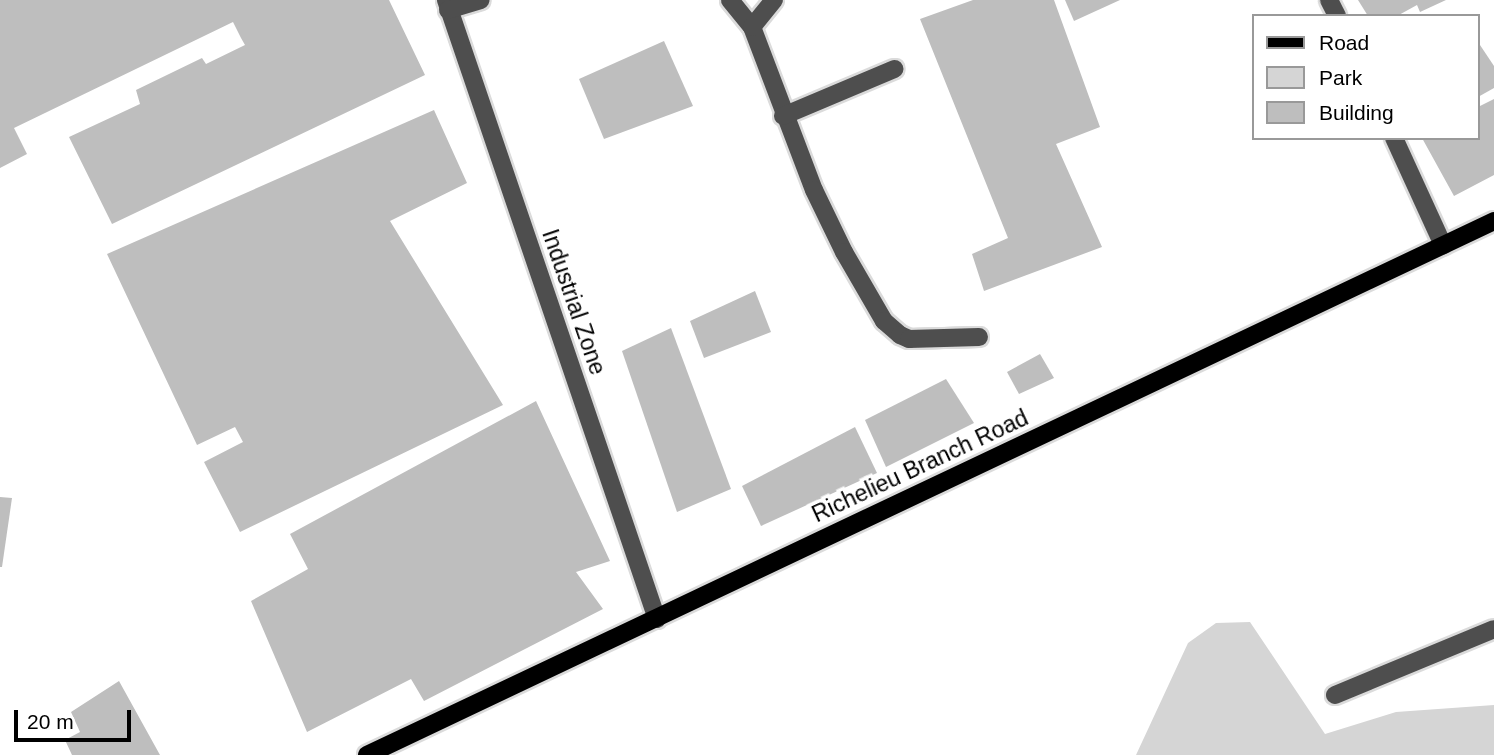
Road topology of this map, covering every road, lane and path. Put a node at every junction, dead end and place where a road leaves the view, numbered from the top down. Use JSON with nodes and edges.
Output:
{"nodes":[{"id":1,"x":481,"y":0,"type":"edge"},
{"id":2,"x":730,"y":0,"type":"edge"},
{"id":3,"x":774,"y":0,"type":"edge"},
{"id":4,"x":447,"y":5,"type":"edge"},
{"id":5,"x":752,"y":27,"type":"junction"},
{"id":6,"x":894,"y":69,"type":"dead end"},
{"id":7,"x":783,"y":116,"type":"junction"},
{"id":8,"x":1395,"y":140,"type":"edge"},
{"id":9,"x":1494,"y":221,"type":"edge"},
{"id":10,"x":1443,"y":245,"type":"junction"},
{"id":11,"x":979,"y":337,"type":"dead end"},
{"id":12,"x":657,"y":619,"type":"junction"},
{"id":13,"x":1494,"y":629,"type":"edge"},
{"id":14,"x":1335,"y":695,"type":"dead end"},
{"id":15,"x":368,"y":755,"type":"edge"}],
"edges":[{"from":1,"to":4,"type":"street"},
{"from":2,"to":5,"type":"street"},
{"from":3,"to":5,"type":"street"},
{"from":4,"to":12,"type":"street","name":"Industrial Zone"},
{"from":5,"to":7,"type":"street"},
{"from":6,"to":7,"type":"street"},
{"from":7,"to":11,"type":"street"},
{"from":8,"to":10,"type":"street"},
{"from":9,"to":10,"type":"main road","name":"Richelieu Branch Road"},
{"from":10,"to":12,"type":"main road","name":"Richelieu Branch Road"},
{"from":12,"to":15,"type":"main road","name":"Richelieu Branch Road"},
{"from":13,"to":14,"type":"street"}]}
